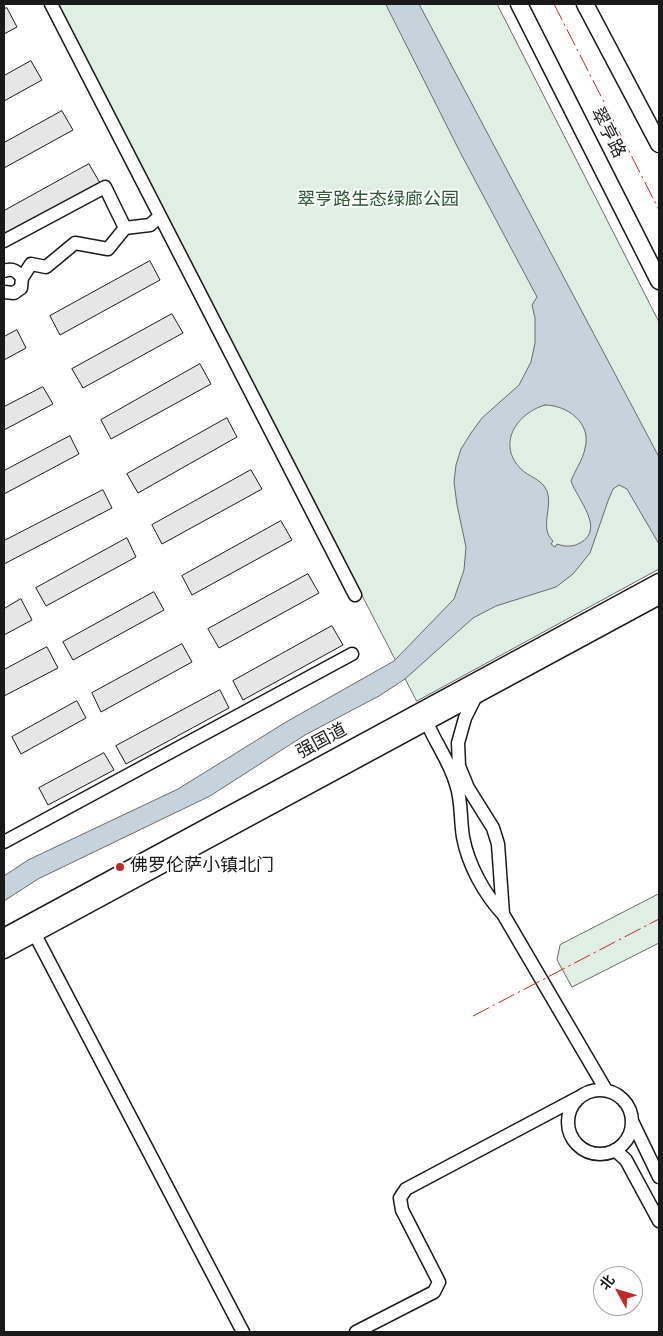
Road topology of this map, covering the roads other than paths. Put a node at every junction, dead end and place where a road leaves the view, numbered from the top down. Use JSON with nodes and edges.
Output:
{"nodes":[{"id":1,"x":51,"y":4,"type":"edge"},
{"id":2,"x":519,"y":4,"type":"edge"},
{"id":3,"x":586,"y":4,"type":"edge"},
{"id":4,"x":659,"y":144,"type":"edge"},
{"id":5,"x":160,"y":216,"type":"junction"},
{"id":6,"x":125,"y":228,"type":"junction"},
{"id":7,"x":4,"y":241,"type":"edge"},
{"id":8,"x":4,"y":271,"type":"edge"},
{"id":9,"x":22,"y":278,"type":"junction"},
{"id":10,"x":659,"y":281,"type":"edge"},
{"id":11,"x":4,"y":292,"type":"edge"},
{"id":12,"x":659,"y":582,"type":"edge"},
{"id":13,"x":355,"y":595,"type":"dead end"},
{"id":14,"x":659,"y":596,"type":"edge"},
{"id":15,"x":352,"y":654,"type":"dead end"},
{"id":16,"x":477,"y":694,"type":"junction"},
{"id":17,"x":424,"y":716,"type":"junction"},
{"id":18,"x":4,"y":842,"type":"edge"},
{"id":19,"x":503,"y":914,"type":"junction"},
{"id":20,"x":32,"y":928,"type":"junction"},
{"id":21,"x":4,"y":937,"type":"edge"},
{"id":22,"x":4,"y":950,"type":"edge"},
{"id":23,"x":606,"y":1090,"type":"junction"},
{"id":24,"x":585,"y":1094,"type":"junction"},
{"id":25,"x":632,"y":1121,"type":"junction"},
{"id":26,"x":615,"y":1150,"type":"junction"},
{"id":27,"x":659,"y":1177,"type":"edge"},
{"id":28,"x":659,"y":1221,"type":"edge"},
{"id":29,"x":243,"y":1332,"type":"edge"},
{"id":30,"x":356,"y":1332,"type":"edge"}],
"edges":[{"from":1,"to":5,"type":"street"},
{"from":2,"to":10,"type":"main road","name":"翠亨路"},
{"from":3,"to":4,"type":"main road"},
{"from":5,"to":6,"type":"street"},
{"from":5,"to":13,"type":"street"},
{"from":6,"to":7,"type":"street"},
{"from":6,"to":9,"type":"street"},
{"from":8,"to":9,"type":"street"},
{"from":9,"to":11,"type":"street"},
{"from":12,"to":17,"type":"main road","name":"强国道"},
{"from":14,"to":16,"type":"main road","name":"强国道"},
{"from":15,"to":18,"type":"street"},
{"from":16,"to":17,"type":"main road","name":"强国道"},
{"from":16,"to":19,"type":"street"},
{"from":17,"to":19,"type":"street"},
{"from":17,"to":20,"type":"main road","name":"强国道"},
{"from":19,"to":23,"type":"street"},
{"from":20,"to":21,"type":"main road","name":"强国道"},
{"from":20,"to":22,"type":"main road","name":"强国道"},
{"from":20,"to":29,"type":"street"},
{"from":23,"to":24,"type":"street"},
{"from":23,"to":25,"type":"street"},
{"from":24,"to":26,"type":"street"},
{"from":24,"to":30,"type":"street"},
{"from":25,"to":26,"type":"street"},
{"from":25,"to":27,"type":"street"},
{"from":26,"to":28,"type":"street"}]}
